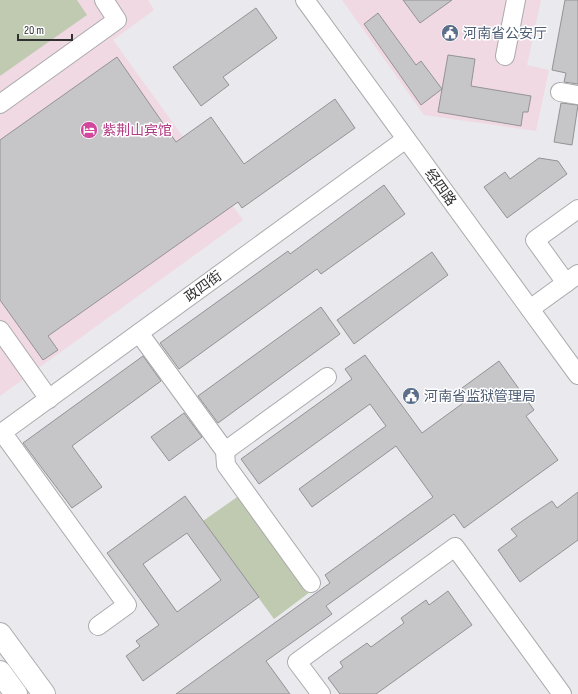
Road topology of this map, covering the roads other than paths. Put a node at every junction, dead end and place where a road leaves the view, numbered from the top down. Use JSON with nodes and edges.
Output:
{"nodes":[{"id":1,"x":104,"y":0,"type":"edge"},
{"id":2,"x":305,"y":0,"type":"edge"},
{"id":3,"x":516,"y":0,"type":"edge"},
{"id":4,"x":505,"y":56,"type":"dead end"},
{"id":5,"x":560,"y":92,"type":"dead end"},
{"id":6,"x":578,"y":95,"type":"edge"},
{"id":7,"x":0,"y":104,"type":"edge"},
{"id":8,"x":406,"y":140,"type":"junction"},
{"id":9,"x":578,"y":209,"type":"edge"},
{"id":10,"x":572,"y":279,"type":"edge"},
{"id":11,"x":530,"y":309,"type":"junction"},
{"id":12,"x":0,"y":330,"type":"edge"},
{"id":13,"x":139,"y":333,"type":"junction"},
{"id":14,"x":578,"y":375,"type":"edge"},
{"id":15,"x":327,"y":377,"type":"dead end"},
{"id":16,"x":49,"y":399,"type":"junction"},
{"id":17,"x":1,"y":433,"type":"edge"},
{"id":18,"x":225,"y":451,"type":"junction"},
{"id":19,"x":311,"y":583,"type":"dead end"},
{"id":20,"x":98,"y":626,"type":"dead end"},
{"id":21,"x":0,"y":634,"type":"edge"},
{"id":22,"x":0,"y":672,"type":"edge"},
{"id":23,"x":16,"y":694,"type":"edge"},
{"id":24,"x":44,"y":694,"type":"edge"},
{"id":25,"x":320,"y":694,"type":"edge"},
{"id":26,"x":562,"y":694,"type":"edge"}],
"edges":[{"from":1,"to":7,"type":"street"},
{"from":2,"to":8,"type":"street","name":"经四路"},
{"from":3,"to":4,"type":"street"},
{"from":5,"to":6,"type":"street"},
{"from":8,"to":11,"type":"street","name":"经四路"},
{"from":8,"to":13,"type":"street","name":"政四街"},
{"from":9,"to":10,"type":"street"},
{"from":10,"to":11,"type":"street"},
{"from":11,"to":14,"type":"street","name":"经四路"},
{"from":12,"to":16,"type":"street"},
{"from":13,"to":16,"type":"street","name":"政四街"},
{"from":13,"to":18,"type":"street"},
{"from":15,"to":18,"type":"street"},
{"from":16,"to":17,"type":"street","name":"政四街"},
{"from":17,"to":20,"type":"street"},
{"from":18,"to":19,"type":"street"},
{"from":21,"to":24,"type":"main road"},
{"from":22,"to":23,"type":"main road"},
{"from":25,"to":26,"type":"street"}]}
